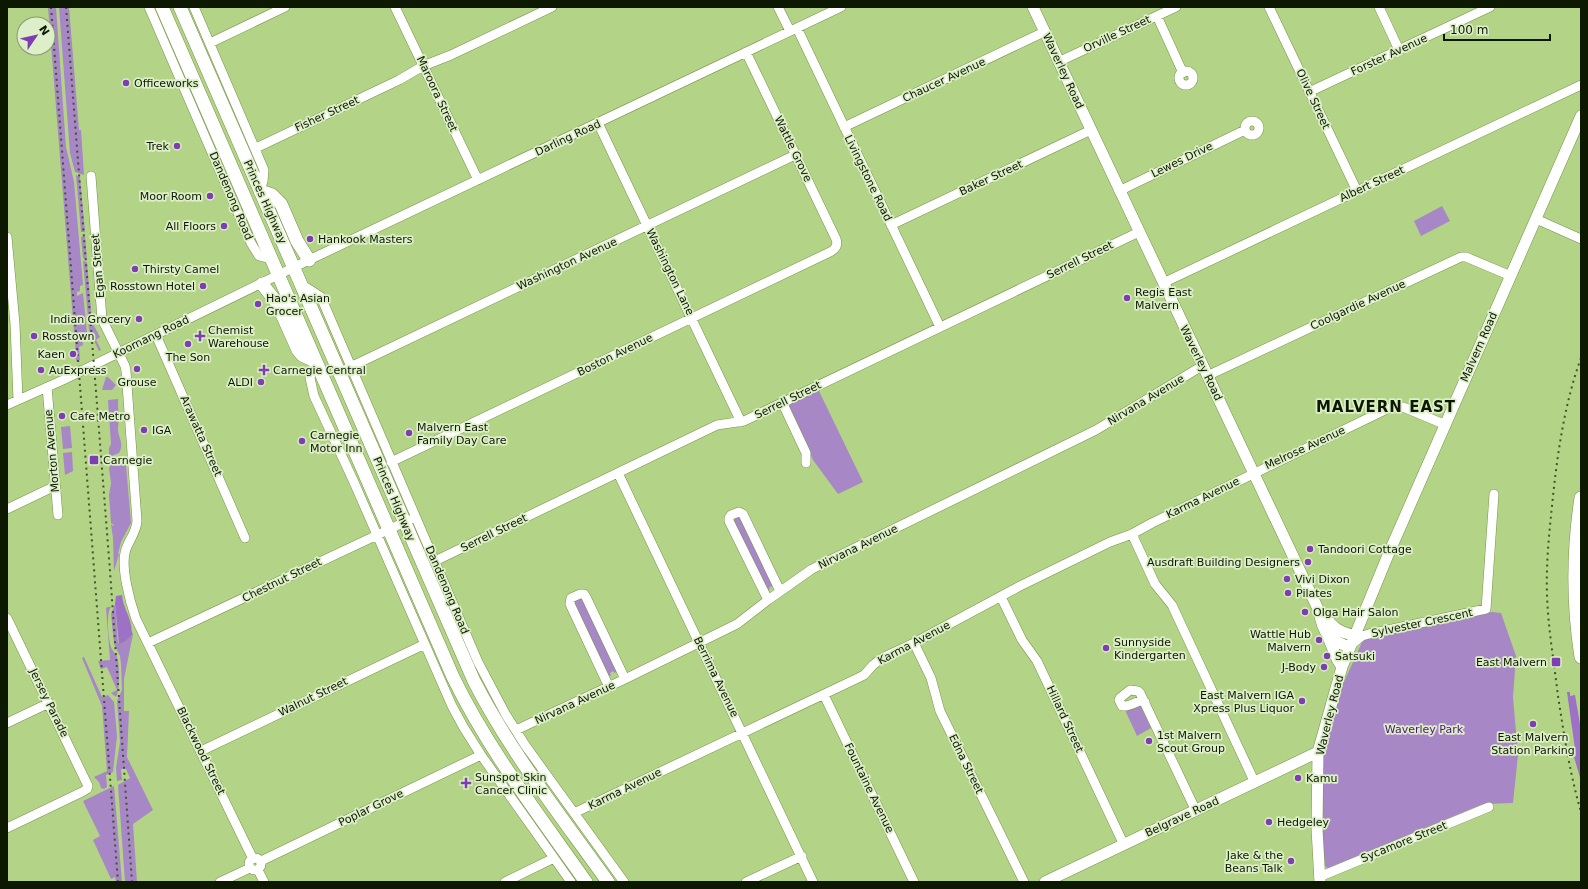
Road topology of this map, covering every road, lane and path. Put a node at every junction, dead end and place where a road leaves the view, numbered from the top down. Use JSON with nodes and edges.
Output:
{"nodes":[{"id":1,"x":148,"y":7,"type":"edge"},
{"id":2,"x":162,"y":7,"type":"edge"},
{"id":3,"x":180,"y":7,"type":"edge"},
{"id":4,"x":194,"y":7,"type":"edge"},
{"id":5,"x":285,"y":7,"type":"edge"},
{"id":6,"x":396,"y":7,"type":"edge"},
{"id":7,"x":552,"y":7,"type":"edge"},
{"id":8,"x":778,"y":7,"type":"edge"},
{"id":9,"x":841,"y":7,"type":"edge"},
{"id":10,"x":1033,"y":7,"type":"edge"},
{"id":11,"x":1176,"y":7,"type":"edge"},
{"id":12,"x":1269,"y":7,"type":"edge"},
{"id":13,"x":1379,"y":7,"type":"edge"},
{"id":14,"x":1489,"y":7,"type":"edge"},
{"id":15,"x":1157,"y":16,"type":"junction"},
{"id":16,"x":793,"y":30,"type":"junction"},
{"id":17,"x":1044,"y":32,"type":"junction"},
{"id":18,"x":210,"y":43,"type":"junction"},
{"id":19,"x":1399,"y":50,"type":"junction"},
{"id":20,"x":746,"y":52,"type":"junction"},
{"id":21,"x":1058,"y":62,"type":"junction"},
{"id":22,"x":424,"y":68,"type":"junction"},
{"id":23,"x":1183,"y":72,"type":"dead end"},
{"id":24,"x":1581,"y":85,"type":"edge"},
{"id":25,"x":1309,"y":92,"type":"junction"},
{"id":26,"x":231,"y":108,"type":"junction"},
{"id":27,"x":1581,"y":116,"type":"edge"},
{"id":28,"x":204,"y":120,"type":"junction"},
{"id":29,"x":598,"y":123,"type":"junction"},
{"id":30,"x":844,"y":127,"type":"junction"},
{"id":31,"x":1091,"y":130,"type":"junction"},
{"id":32,"x":1245,"y":130,"type":"dead end"},
{"id":33,"x":1578,"y":130,"type":"edge"},
{"id":34,"x":256,"y":148,"type":"junction"},
{"id":35,"x":795,"y":154,"type":"junction"},
{"id":36,"x":91,"y":176,"type":"dead end"},
{"id":37,"x":478,"y":180,"type":"junction"},
{"id":38,"x":1120,"y":191,"type":"junction"},
{"id":39,"x":1357,"y":191,"type":"junction"},
{"id":40,"x":260,"y":192,"type":"junction"},
{"id":41,"x":1536,"y":219,"type":"junction"},
{"id":42,"x":891,"y":225,"type":"junction"},
{"id":43,"x":647,"y":226,"type":"junction"},
{"id":44,"x":1139,"y":232,"type":"junction"},
{"id":45,"x":7,"y":236,"type":"edge"},
{"id":46,"x":1581,"y":239,"type":"edge"},
{"id":47,"x":837,"y":246,"type":"joint"},
{"id":48,"x":309,"y":260,"type":"junction"},
{"id":49,"x":8,"y":261,"type":"edge"},
{"id":50,"x":294,"y":268,"type":"junction"},
{"id":51,"x":278,"y":276,"type":"junction"},
{"id":52,"x":1511,"y":276,"type":"junction"},
{"id":53,"x":1163,"y":283,"type":"junction"},
{"id":54,"x":9,"y":284,"type":"edge"},
{"id":55,"x":262,"y":284,"type":"junction"},
{"id":56,"x":301,"y":284,"type":"junction"},
{"id":57,"x":692,"y":318,"type":"junction"},
{"id":58,"x":940,"y":327,"type":"junction"},
{"id":59,"x":156,"y":335,"type":"junction"},
{"id":60,"x":118,"y":352,"type":"junction"},
{"id":61,"x":315,"y":361,"type":"junction"},
{"id":62,"x":1202,"y":366,"type":"junction"},
{"id":63,"x":351,"y":367,"type":"junction"},
{"id":64,"x":339,"y":372,"type":"junction"},
{"id":65,"x":1208,"y":376,"type":"junction"},
{"id":66,"x":311,"y":384,"type":"junction"},
{"id":67,"x":47,"y":388,"type":"junction"},
{"id":68,"x":330,"y":394,"type":"junction"},
{"id":69,"x":18,"y":400,"type":"junction"},
{"id":70,"x":782,"y":402,"type":"junction"},
{"id":71,"x":7,"y":405,"type":"edge"},
{"id":72,"x":741,"y":422,"type":"junction"},
{"id":73,"x":1446,"y":425,"type":"junction"},
{"id":74,"x":391,"y":462,"type":"junction"},
{"id":75,"x":806,"y":463,"type":"dead end"},
{"id":76,"x":618,"y":473,"type":"junction"},
{"id":77,"x":1254,"y":473,"type":"junction"},
{"id":78,"x":55,"y":486,"type":"junction"},
{"id":79,"x":1494,"y":494,"type":"dead end"},
{"id":80,"x":1581,"y":498,"type":"edge"},
{"id":81,"x":7,"y":509,"type":"edge"},
{"id":82,"x":58,"y":515,"type":"dead end"},
{"id":83,"x":410,"y":519,"type":"junction"},
{"id":84,"x":383,"y":532,"type":"junction"},
{"id":85,"x":1132,"y":534,"type":"junction"},
{"id":86,"x":245,"y":538,"type":"dead end"},
{"id":87,"x":435,"y":561,"type":"junction"},
{"id":88,"x":780,"y":591,"type":"junction"},
{"id":89,"x":1001,"y":597,"type":"junction"},
{"id":90,"x":768,"y":600,"type":"junction"},
{"id":91,"x":1319,"y":611,"type":"junction"},
{"id":92,"x":7,"y":618,"type":"edge"},
{"id":93,"x":1358,"y":636,"type":"junction"},
{"id":94,"x":1328,"y":637,"type":"junction"},
{"id":95,"x":699,"y":642,"type":"junction"},
{"id":96,"x":914,"y":643,"type":"junction"},
{"id":97,"x":148,"y":644,"type":"junction"},
{"id":98,"x":425,"y":644,"type":"junction"},
{"id":99,"x":1350,"y":647,"type":"junction"},
{"id":100,"x":1581,"y":657,"type":"edge"},
{"id":101,"x":1342,"y":668,"type":"junction"},
{"id":102,"x":626,"y":679,"type":"junction"},
{"id":103,"x":609,"y":687,"type":"junction"},
{"id":104,"x":824,"y":695,"type":"junction"},
{"id":105,"x":1144,"y":702,"type":"dead end"},
{"id":106,"x":49,"y":703,"type":"junction"},
{"id":107,"x":7,"y":723,"type":"edge"},
{"id":108,"x":516,"y":730,"type":"junction"},
{"id":109,"x":743,"y":734,"type":"junction"},
{"id":110,"x":200,"y":751,"type":"junction"},
{"id":111,"x":1318,"y":752,"type":"junction"},
{"id":112,"x":481,"y":755,"type":"junction"},
{"id":113,"x":534,"y":780,"type":"junction"},
{"id":114,"x":1255,"y":783,"type":"junction"},
{"id":115,"x":520,"y":789,"type":"junction"},
{"id":116,"x":1489,"y":808,"type":"dead end"},
{"id":117,"x":1196,"y":811,"type":"junction"},
{"id":118,"x":574,"y":813,"type":"junction"},
{"id":119,"x":7,"y":828,"type":"edge"},
{"id":120,"x":1124,"y":845,"type":"junction"},
{"id":121,"x":802,"y":856,"type":"junction"},
{"id":122,"x":554,"y":858,"type":"junction"},
{"id":123,"x":255,"y":864,"type":"junction"},
{"id":124,"x":1318,"y":880,"type":"edge"},
{"id":125,"x":220,"y":882,"type":"edge"},
{"id":126,"x":264,"y":882,"type":"edge"},
{"id":127,"x":505,"y":882,"type":"edge"},
{"id":128,"x":571,"y":882,"type":"edge"},
{"id":129,"x":586,"y":882,"type":"edge"},
{"id":130,"x":608,"y":882,"type":"edge"},
{"id":131,"x":624,"y":882,"type":"edge"},
{"id":132,"x":746,"y":882,"type":"edge"},
{"id":133,"x":813,"y":882,"type":"edge"},
{"id":134,"x":914,"y":882,"type":"edge"},
{"id":135,"x":1024,"y":882,"type":"edge"},
{"id":136,"x":1045,"y":882,"type":"edge"}],
"edges":[{"from":1,"to":28,"type":"street"},
{"from":2,"to":28,"type":"highway","name":"Princes Highway"},
{"from":3,"to":26,"type":"highway","name":"Princes Highway"},
{"from":4,"to":18,"type":"street"},
{"from":5,"to":18,"type":"street"},
{"from":6,"to":22,"type":"street","name":"Maroora Street"},
{"from":7,"to":22,"type":"street","name":"Fisher Street"},
{"from":8,"to":16,"type":"street","name":"Livingstone Road"},
{"from":9,"to":16,"type":"street","name":"Darling Road"},
{"from":10,"to":17,"type":"main road","name":"Waverley Road"},
{"from":11,"to":15,"type":"street","name":"Orville Street"},
{"from":12,"to":25,"type":"street","name":"Olive Street"},
{"from":13,"to":19,"type":"street"},
{"from":14,"to":19,"type":"street","name":"Forster Avenue"},
{"from":15,"to":21,"type":"street","name":"Orville Street"},
{"from":15,"to":23,"type":"street"},
{"from":16,"to":20,"type":"street","name":"Darling Road"},
{"from":16,"to":30,"type":"street","name":"Livingstone Road"},
{"from":17,"to":21,"type":"main road","name":"Waverley Road"},
{"from":17,"to":30,"type":"street","name":"Chaucer Avenue"},
{"from":18,"to":26,"type":"street"},
{"from":19,"to":25,"type":"street","name":"Forster Avenue"},
{"from":20,"to":29,"type":"street","name":"Darling Road"},
{"from":20,"to":35,"type":"street","name":"Wattle Grove"},
{"from":21,"to":31,"type":"main road","name":"Waverley Road"},
{"from":22,"to":34,"type":"street","name":"Fisher Street"},
{"from":22,"to":37,"type":"street","name":"Maroora Street"},
{"from":24,"to":39,"type":"street","name":"Albert Street"},
{"from":25,"to":39,"type":"street","name":"Olive Street"},
{"from":26,"to":28,"type":"street"},
{"from":26,"to":34,"type":"street"},
{"from":26,"to":40,"type":"highway","name":"Princes Highway"},
{"from":27,"to":33,"type":"main road","name":"Malvern Road"},
{"from":28,"to":51,"type":"highway","name":"Princes Highway"},
{"from":29,"to":37,"type":"street","name":"Darling Road"},
{"from":29,"to":43,"type":"street","name":"Washington Lane"},
{"from":30,"to":42,"type":"street","name":"Livingstone Road"},
{"from":31,"to":38,"type":"main road","name":"Waverley Road"},
{"from":31,"to":42,"type":"street","name":"Baker Street"},
{"from":32,"to":38,"type":"street","name":"Lewes Drive"},
{"from":33,"to":41,"type":"main road","name":"Malvern Road"},
{"from":34,"to":40,"type":"street"},
{"from":35,"to":43,"type":"street","name":"Washington Avenue"},
{"from":35,"to":47,"type":"street","name":"Wattle Grove"},
{"from":36,"to":60,"type":"street","name":"Egan Street"},
{"from":37,"to":48,"type":"street","name":"Darling Road"},
{"from":38,"to":44,"type":"main road","name":"Waverley Road"},
{"from":39,"to":53,"type":"street","name":"Albert Street"},
{"from":40,"to":48,"type":"highway"},
{"from":40,"to":50,"type":"highway","name":"Princes Highway"},
{"from":41,"to":46,"type":"street"},
{"from":41,"to":52,"type":"main road","name":"Malvern Road"},
{"from":42,"to":58,"type":"street","name":"Livingstone Road"},
{"from":43,"to":57,"type":"street","name":"Washington Lane"},
{"from":43,"to":63,"type":"street","name":"Washington Avenue"},
{"from":44,"to":53,"type":"main road","name":"Waverley Road"},
{"from":44,"to":58,"type":"street","name":"Serrell Street"},
{"from":45,"to":49,"type":"street"},
{"from":47,"to":57,"type":"street","name":"Boston Avenue"},
{"from":48,"to":50,"type":"street","name":"Darling Road"},
{"from":49,"to":54,"type":"street"},
{"from":50,"to":51,"type":"street","name":"Koornang Road"},
{"from":50,"to":56,"type":"highway","name":"Princes Highway"},
{"from":51,"to":55,"type":"street","name":"Koornang Road"},
{"from":51,"to":61,"type":"highway","name":"Princes Highway"},
{"from":52,"to":65,"type":"street","name":"Coolgardie Avenue"},
{"from":52,"to":73,"type":"main road","name":"Malvern Road"},
{"from":53,"to":62,"type":"main road","name":"Waverley Road"},
{"from":54,"to":69,"type":"street"},
{"from":55,"to":59,"type":"street","name":"Koornang Road"},
{"from":55,"to":61,"type":"highway"},
{"from":56,"to":63,"type":"street","name":"Dandenong Road"},
{"from":56,"to":64,"type":"highway","name":"Princes Highway"},
{"from":57,"to":72,"type":"street","name":"Washington Lane"},
{"from":57,"to":74,"type":"street","name":"Boston Avenue"},
{"from":58,"to":70,"type":"street","name":"Serrell Street"},
{"from":59,"to":60,"type":"street","name":"Koornang Road"},
{"from":59,"to":86,"type":"street","name":"Arawatta Street"},
{"from":60,"to":67,"type":"street","name":"Koornang Road"},
{"from":60,"to":97,"type":"street","name":"Egan Street"},
{"from":61,"to":66,"type":"street"},
{"from":61,"to":68,"type":"highway","name":"Princes Highway"},
{"from":62,"to":65,"type":"main road","name":"Waverley Road"},
{"from":62,"to":88,"type":"street","name":"Nirvana Avenue"},
{"from":63,"to":64,"type":"street","name":"Washington Avenue"},
{"from":63,"to":74,"type":"street","name":"Dandenong Road"},
{"from":64,"to":83,"type":"highway","name":"Princes Highway"},
{"from":65,"to":77,"type":"main road","name":"Waverley Road"},
{"from":66,"to":68,"type":"street"},
{"from":66,"to":84,"type":"street"},
{"from":67,"to":69,"type":"street","name":"Koornang Road"},
{"from":67,"to":78,"type":"street","name":"Morton Avenue"},
{"from":68,"to":84,"type":"highway","name":"Princes Highway"},
{"from":69,"to":71,"type":"street","name":"Koornang Road"},
{"from":70,"to":72,"type":"street","name":"Serrell Street"},
{"from":70,"to":75,"type":"street"},
{"from":72,"to":76,"type":"street","name":"Serrell Street"},
{"from":73,"to":77,"type":"street","name":"Melrose Avenue"},
{"from":73,"to":93,"type":"main road","name":"Malvern Road"},
{"from":74,"to":83,"type":"street","name":"Dandenong Road"},
{"from":76,"to":87,"type":"street","name":"Serrell Street"},
{"from":76,"to":95,"type":"street","name":"Berrima Avenue"},
{"from":77,"to":85,"type":"street","name":"Karma Avenue"},
{"from":77,"to":91,"type":"main road","name":"Waverley Road"},
{"from":78,"to":81,"type":"street"},
{"from":78,"to":82,"type":"street","name":"Morton Avenue"},
{"from":79,"to":93,"type":"street","name":"Sylvester Crescent"},
{"from":80,"to":100,"type":"highway"},
{"from":83,"to":84,"type":"street","name":"Chestnut Street"},
{"from":83,"to":87,"type":"street","name":"Dandenong Road"},
{"from":83,"to":113,"type":"highway","name":"Princes Highway"},
{"from":84,"to":97,"type":"street","name":"Chestnut Street"},
{"from":84,"to":98,"type":"street"},
{"from":84,"to":115,"type":"highway","name":"Princes Highway"},
{"from":85,"to":89,"type":"street","name":"Karma Avenue"},
{"from":85,"to":114,"type":"street"},
{"from":87,"to":108,"type":"street","name":"Dandenong Road"},
{"from":88,"to":90,"type":"street","name":"Nirvana Avenue"},
{"from":88,"to":90,"type":"street"},
{"from":89,"to":96,"type":"street","name":"Karma Avenue"},
{"from":89,"to":120,"type":"street","name":"Hillard Street"},
{"from":90,"to":95,"type":"street","name":"Nirvana Avenue"},
{"from":91,"to":93,"type":"main road","name":"Waverley Road"},
{"from":91,"to":94,"type":"main road","name":"Waverley Road"},
{"from":92,"to":106,"type":"street","name":"Jersey Parade"},
{"from":93,"to":99,"type":"main road","name":"Malvern Road"},
{"from":94,"to":99,"type":"main road"},
{"from":94,"to":101,"type":"main road","name":"Waverley Road"},
{"from":95,"to":102,"type":"street","name":"Nirvana Avenue"},
{"from":95,"to":109,"type":"street","name":"Berrima Avenue"},
{"from":96,"to":104,"type":"street","name":"Karma Avenue"},
{"from":96,"to":135,"type":"street","name":"Edna Street"},
{"from":97,"to":110,"type":"street","name":"Blackwood Street"},
{"from":98,"to":110,"type":"street","name":"Walnut Street"},
{"from":98,"to":112,"type":"street"},
{"from":99,"to":101,"type":"main road","name":"Malvern Road"},
{"from":101,"to":111,"type":"main road","name":"Waverley Road"},
{"from":102,"to":103,"type":"street","name":"Nirvana Avenue"},
{"from":102,"to":103,"type":"street"},
{"from":103,"to":108,"type":"street","name":"Nirvana Avenue"},
{"from":104,"to":109,"type":"street","name":"Karma Avenue"},
{"from":104,"to":134,"type":"street","name":"Fountaine Avenue"},
{"from":105,"to":117,"type":"street"},
{"from":106,"to":107,"type":"street"},
{"from":106,"to":119,"type":"street","name":"Jersey Parade"},
{"from":108,"to":118,"type":"street","name":"Dandenong Road"},
{"from":109,"to":118,"type":"street","name":"Karma Avenue"},
{"from":109,"to":121,"type":"street","name":"Berrima Avenue"},
{"from":110,"to":123,"type":"street","name":"Blackwood Street"},
{"from":111,"to":114,"type":"main road","name":"Belgrave Road"},
{"from":111,"to":124,"type":"main road","name":"Waverley Road"},
{"from":112,"to":122,"type":"street"},
{"from":112,"to":123,"type":"street","name":"Poplar Grove"},
{"from":113,"to":115,"type":"highway"},
{"from":113,"to":130,"type":"highway","name":"Princes Highway"},
{"from":114,"to":117,"type":"main road","name":"Belgrave Road"},
{"from":115,"to":129,"type":"highway","name":"Princes Highway"},
{"from":116,"to":124,"type":"street","name":"Sycamore Street"},
{"from":117,"to":120,"type":"main road","name":"Belgrave Road"},
{"from":118,"to":131,"type":"street","name":"Dandenong Road"},
{"from":120,"to":136,"type":"main road","name":"Belgrave Road"},
{"from":121,"to":132,"type":"street"},
{"from":121,"to":133,"type":"street","name":"Berrima Avenue"},
{"from":122,"to":127,"type":"street"},
{"from":122,"to":128,"type":"street"},
{"from":123,"to":125,"type":"street","name":"Poplar Grove"},
{"from":123,"to":126,"type":"street","name":"Blackwood Street"}]}
